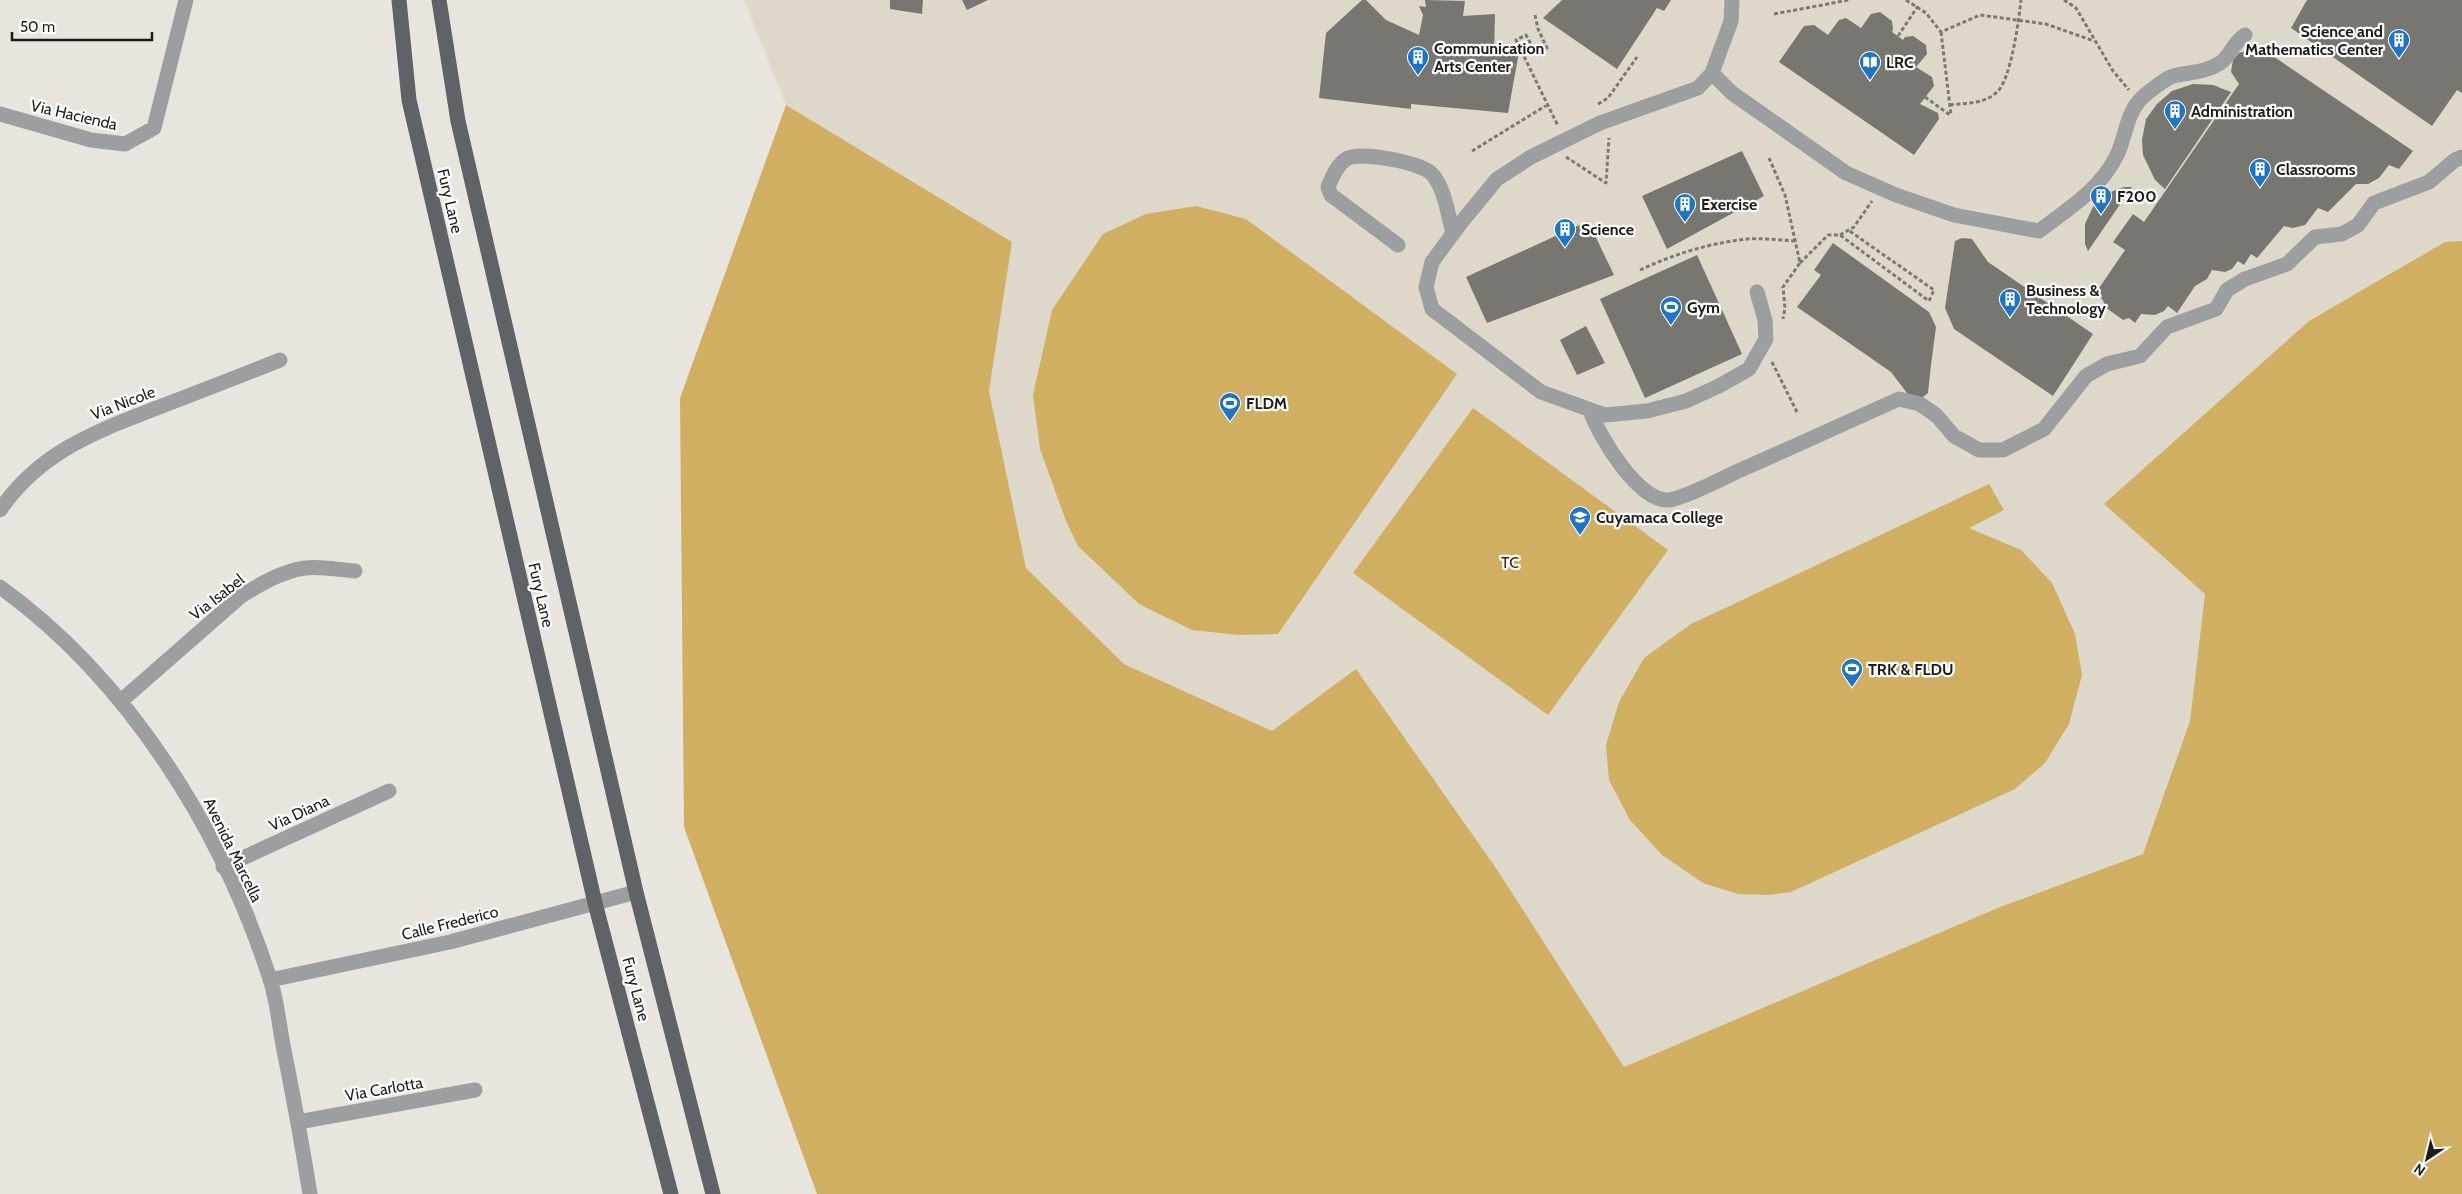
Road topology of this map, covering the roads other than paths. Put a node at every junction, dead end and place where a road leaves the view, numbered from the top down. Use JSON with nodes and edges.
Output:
{"nodes":[{"id":1,"x":186,"y":0,"type":"edge"},
{"id":2,"x":399,"y":0,"type":"edge"},
{"id":3,"x":439,"y":0,"type":"edge"},
{"id":4,"x":1732,"y":0,"type":"edge"},
{"id":5,"x":2245,"y":35,"type":"dead end"},
{"id":6,"x":1712,"y":73,"type":"junction"},
{"id":7,"x":0,"y":114,"type":"edge"},
{"id":8,"x":2462,"y":158,"type":"edge"},
{"id":9,"x":1453,"y":233,"type":"junction"},
{"id":10,"x":1398,"y":245,"type":"dead end"},
{"id":11,"x":1757,"y":292,"type":"dead end"},
{"id":12,"x":280,"y":360,"type":"dead end"},
{"id":13,"x":1590,"y":410,"type":"junction"},
{"id":14,"x":0,"y":510,"type":"edge"},
{"id":15,"x":356,"y":571,"type":"dead end"},
{"id":16,"x":0,"y":587,"type":"edge"},
{"id":17,"x":121,"y":701,"type":"junction"},
{"id":18,"x":389,"y":791,"type":"dead end"},
{"id":19,"x":223,"y":867,"type":"junction"},
{"id":20,"x":636,"y":892,"type":"junction"},
{"id":21,"x":595,"y":903,"type":"junction"},
{"id":22,"x":270,"y":980,"type":"junction"},
{"id":23,"x":475,"y":1090,"type":"dead end"},
{"id":24,"x":298,"y":1122,"type":"junction"},
{"id":25,"x":310,"y":1194,"type":"edge"},
{"id":26,"x":671,"y":1194,"type":"edge"},
{"id":27,"x":713,"y":1194,"type":"edge"}],
"edges":[{"from":1,"to":7,"type":"street","name":"Via Hacienda"},
{"from":2,"to":21,"type":"main road","name":"Fury Lane"},
{"from":3,"to":20,"type":"main road","name":"Fury Lane"},
{"from":4,"to":6,"type":"street"},
{"from":5,"to":6,"type":"street"},
{"from":6,"to":9,"type":"street"},
{"from":8,"to":13,"type":"street"},
{"from":9,"to":10,"type":"street"},
{"from":9,"to":13,"type":"street"},
{"from":11,"to":13,"type":"street"},
{"from":12,"to":14,"type":"street","name":"Via Nicole"},
{"from":15,"to":17,"type":"street","name":"Via Isabel"},
{"from":16,"to":17,"type":"street","name":"Avenida Marcella"},
{"from":17,"to":19,"type":"street","name":"Avenida Marcella"},
{"from":18,"to":19,"type":"street","name":"Via Diana"},
{"from":19,"to":22,"type":"street","name":"Avenida Marcella"},
{"from":20,"to":21,"type":"street","name":"Calle Frederico"},
{"from":20,"to":27,"type":"main road","name":"Fury Lane"},
{"from":21,"to":22,"type":"street","name":"Calle Frederico"},
{"from":21,"to":26,"type":"main road","name":"Fury Lane"},
{"from":22,"to":24,"type":"street","name":"Avenida Marcella"},
{"from":23,"to":24,"type":"street","name":"Via Carlotta"},
{"from":24,"to":25,"type":"street","name":"Avenida Marcella"}]}
